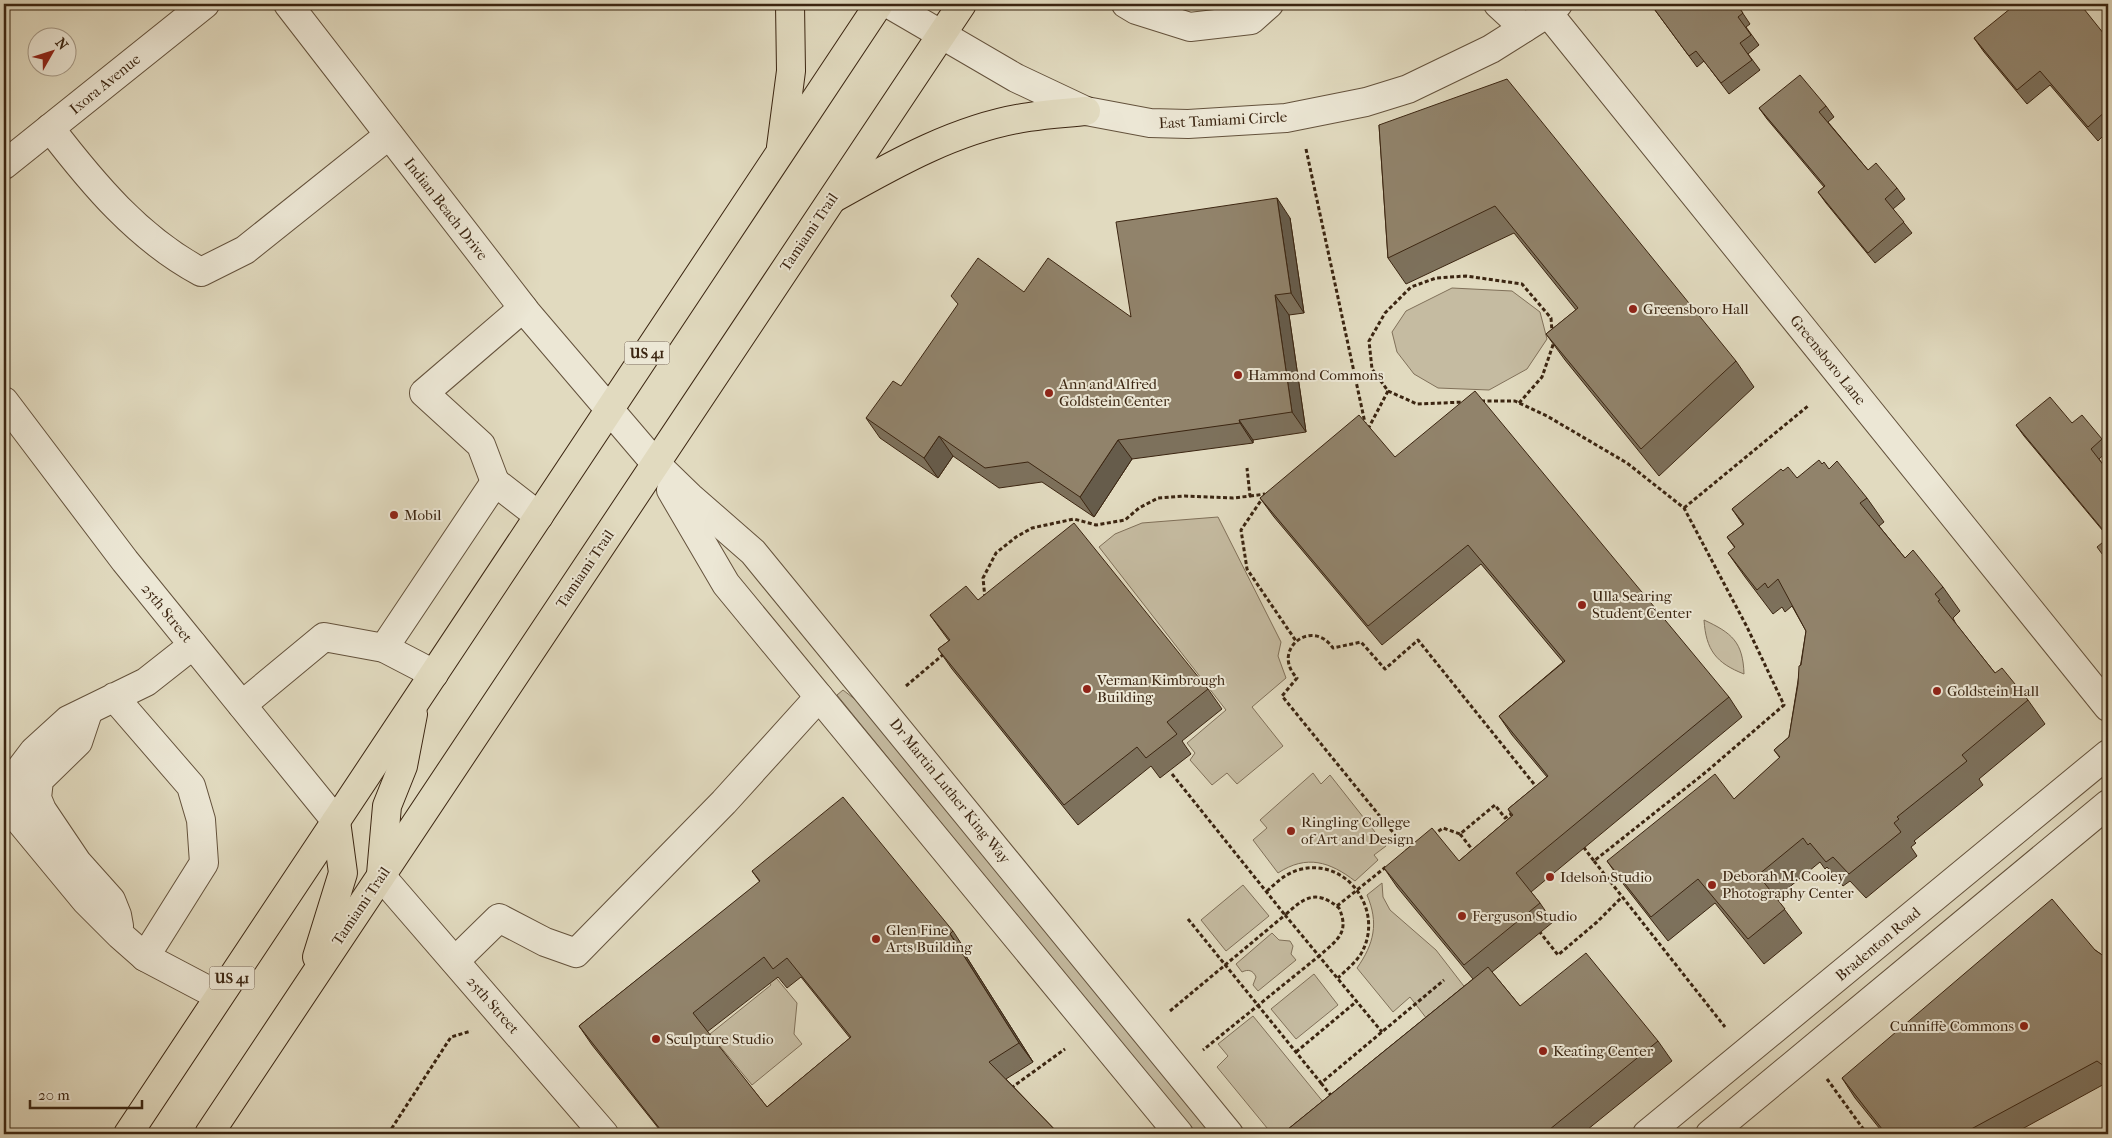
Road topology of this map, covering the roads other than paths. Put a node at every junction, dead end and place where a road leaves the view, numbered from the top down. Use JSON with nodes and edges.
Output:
{"nodes":[{"id":1,"x":205,"y":4,"type":"edge"},
{"id":2,"x":288,"y":4,"type":"edge"},
{"id":3,"x":790,"y":4,"type":"edge"},
{"id":4,"x":879,"y":4,"type":"edge"},
{"id":5,"x":889,"y":4,"type":"edge"},
{"id":6,"x":962,"y":4,"type":"edge"},
{"id":7,"x":1126,"y":4,"type":"edge"},
{"id":8,"x":1269,"y":4,"type":"edge"},
{"id":9,"x":1498,"y":4,"type":"edge"},
{"id":10,"x":1553,"y":8,"type":"edge"},
{"id":11,"x":1524,"y":28,"type":"junction"},
{"id":12,"x":941,"y":36,"type":"junction"},
{"id":13,"x":1086,"y":111,"type":"junction"},
{"id":14,"x":50,"y":128,"type":"junction"},
{"id":15,"x":389,"y":134,"type":"junction"},
{"id":16,"x":780,"y":153,"type":"junction"},
{"id":17,"x":4,"y":165,"type":"edge"},
{"id":18,"x":830,"y":200,"type":"junction"},
{"id":19,"x":522,"y":308,"type":"junction"},
{"id":20,"x":4,"y":401,"type":"edge"},
{"id":21,"x":610,"y":409,"type":"junction"},
{"id":22,"x":655,"y":463,"type":"junction"},
{"id":23,"x":495,"y":482,"type":"junction"},
{"id":24,"x":539,"y":516,"type":"junction"},
{"id":25,"x":193,"y":645,"type":"junction"},
{"id":26,"x":384,"y":648,"type":"junction"},
{"id":27,"x":434,"y":674,"type":"junction"},
{"id":28,"x":114,"y":696,"type":"junction"},
{"id":29,"x":818,"y":697,"type":"junction"},
{"id":30,"x":415,"y":703,"type":"junction"},
{"id":31,"x":242,"y":705,"type":"junction"},
{"id":32,"x":2108,"y":707,"type":"edge"},
{"id":33,"x":2108,"y":754,"type":"edge"},
{"id":34,"x":2108,"y":804,"type":"edge"},
{"id":35,"x":336,"y":821,"type":"junction"},
{"id":36,"x":381,"y":876,"type":"junction"},
{"id":37,"x":145,"y":957,"type":"junction"},
{"id":38,"x":455,"y":961,"type":"junction"},
{"id":39,"x":308,"y":985,"type":"junction"},
{"id":40,"x":219,"y":996,"type":"junction"},
{"id":41,"x":128,"y":1134,"type":"edge"},
{"id":42,"x":208,"y":1134,"type":"edge"},
{"id":43,"x":604,"y":1134,"type":"edge"},
{"id":44,"x":1180,"y":1134,"type":"edge"},
{"id":45,"x":1229,"y":1134,"type":"edge"},
{"id":46,"x":1647,"y":1134,"type":"edge"},
{"id":47,"x":1710,"y":1134,"type":"edge"}],
"edges":[{"from":1,"to":14,"type":"street","name":"Ixora Avenue"},
{"from":2,"to":15,"type":"street","name":"Indian Beach Drive"},
{"from":3,"to":16,"type":"main road"},
{"from":4,"to":16,"type":"main road","number":"US 41"},
{"from":5,"to":12,"type":"street","name":"East Tamiami Circle"},
{"from":6,"to":12,"type":"main road","name":"Tamiami Trail"},
{"from":7,"to":8,"type":"street"},
{"from":9,"to":11,"type":"street"},
{"from":10,"to":11,"type":"street","name":"East Tamiami Circle"},
{"from":10,"to":32,"type":"street","name":"Greensboro Lane"},
{"from":11,"to":13,"type":"street","name":"East Tamiami Circle"},
{"from":12,"to":13,"type":"street","name":"East Tamiami Circle"},
{"from":12,"to":18,"type":"main road","name":"Tamiami Trail"},
{"from":13,"to":18,"type":"main road"},
{"from":14,"to":15,"type":"street"},
{"from":14,"to":17,"type":"street","name":"Ixora Avenue"},
{"from":15,"to":19,"type":"street","name":"Indian Beach Drive"},
{"from":16,"to":21,"type":"main road","number":"US 41"},
{"from":18,"to":22,"type":"main road","name":"Tamiami Trail"},
{"from":19,"to":21,"type":"street","name":"Indian Beach Drive"},
{"from":19,"to":23,"type":"street"},
{"from":20,"to":25,"type":"street","name":"25th Street"},
{"from":21,"to":22,"type":"street","name":"Dr Martin Luther King Way"},
{"from":21,"to":24,"type":"main road","number":"US 41"},
{"from":22,"to":29,"type":"street","name":"Dr Martin Luther King Way"},
{"from":22,"to":36,"type":"main road","name":"Tamiami Trail"},
{"from":22,"to":45,"type":"street","name":"Dr Martin Luther King Way"},
{"from":23,"to":24,"type":"street"},
{"from":23,"to":26,"type":"street"},
{"from":24,"to":27,"type":"main road","number":"US 41"},
{"from":25,"to":28,"type":"street"},
{"from":25,"to":31,"type":"street","name":"25th Street"},
{"from":26,"to":27,"type":"street"},
{"from":26,"to":31,"type":"street"},
{"from":27,"to":30,"type":"main road","number":"US 41"},
{"from":28,"to":37,"type":"street"},
{"from":28,"to":37,"type":"street"},
{"from":29,"to":38,"type":"street"},
{"from":29,"to":44,"type":"street","name":"Dr Martin Luther King Way"},
{"from":30,"to":35,"type":"main road","number":"US 41"},
{"from":30,"to":36,"type":"main road"},
{"from":31,"to":35,"type":"street","name":"25th Street"},
{"from":33,"to":46,"type":"street","name":"Bradenton Road"},
{"from":34,"to":47,"type":"street"},
{"from":35,"to":39,"type":"main road"},
{"from":35,"to":40,"type":"main road","number":"US 41"},
{"from":36,"to":38,"type":"street","name":"25th Street"},
{"from":36,"to":39,"type":"main road","name":"Tamiami Trail"},
{"from":37,"to":40,"type":"street"},
{"from":38,"to":43,"type":"street","name":"25th Street"},
{"from":39,"to":42,"type":"main road","name":"Tamiami Trail"},
{"from":40,"to":41,"type":"main road","number":"US 41"}]}
